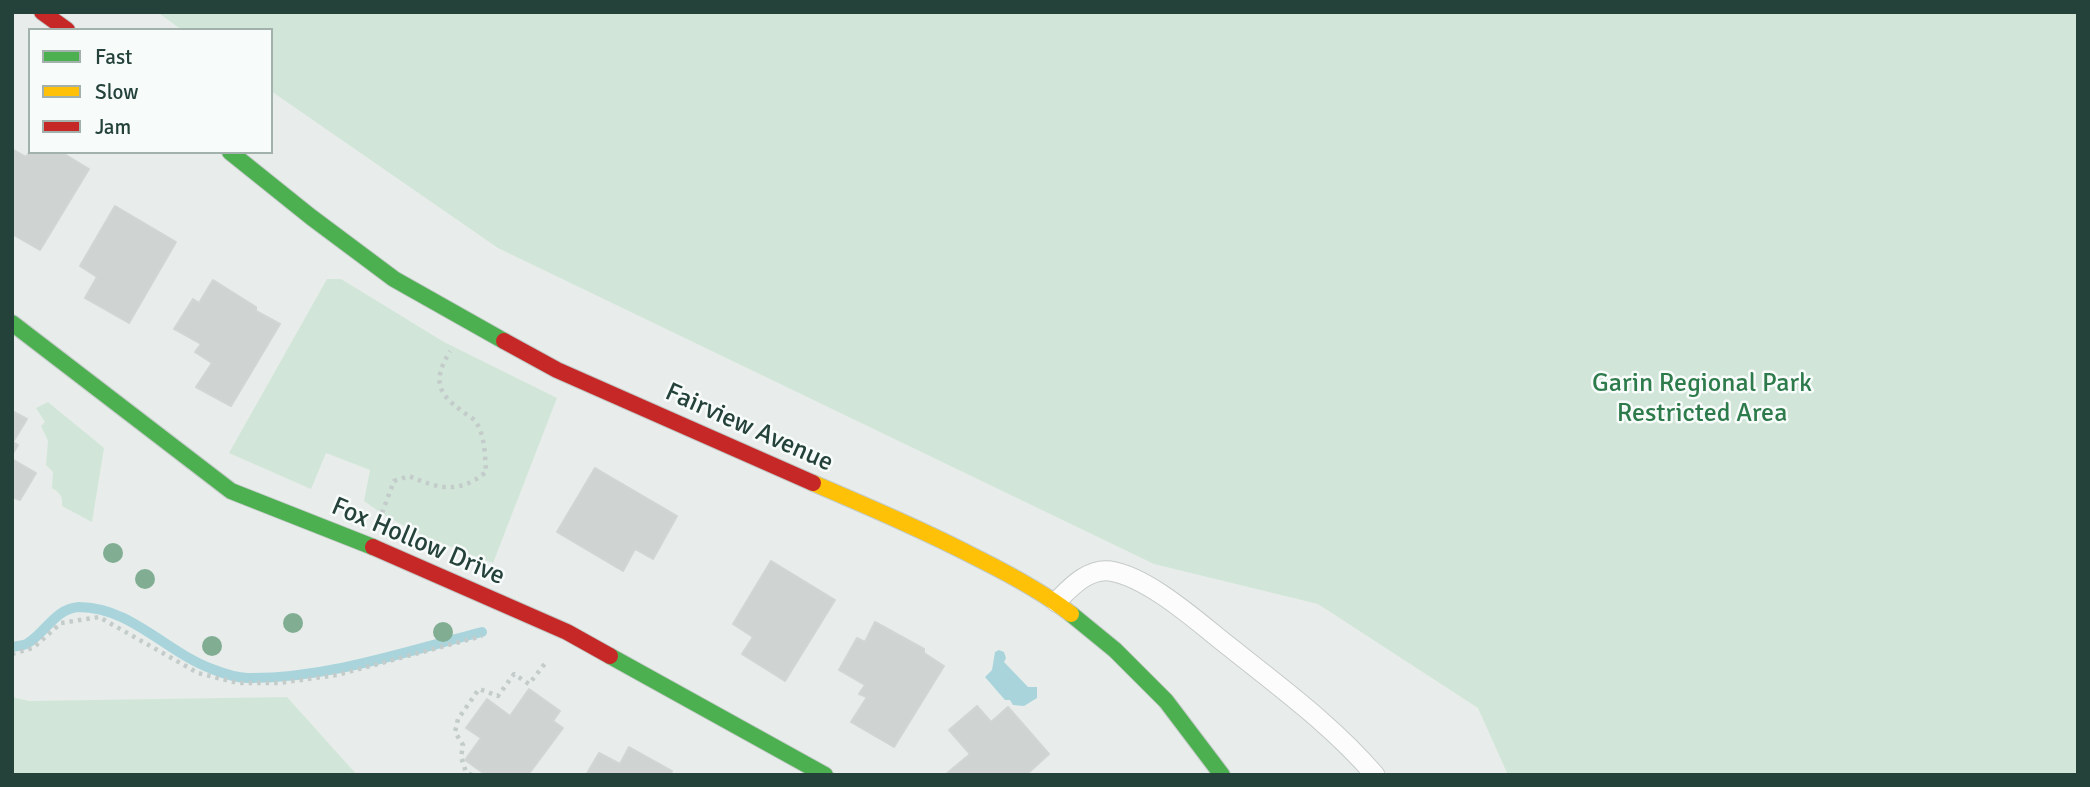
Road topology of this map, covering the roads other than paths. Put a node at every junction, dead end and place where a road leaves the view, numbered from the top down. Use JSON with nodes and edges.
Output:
{"nodes":[{"id":1,"x":42,"y":12,"type":"edge"},
{"id":2,"x":64,"y":28,"type":"edge"},
{"id":3,"x":232,"y":154,"type":"edge"},
{"id":4,"x":12,"y":323,"type":"edge"},
{"id":5,"x":1056,"y":601,"type":"junction"},
{"id":6,"x":825,"y":775,"type":"edge"},
{"id":7,"x":1222,"y":775,"type":"edge"},
{"id":8,"x":1375,"y":775,"type":"edge"}],
"edges":[{"from":1,"to":2,"type":"main road"},
{"from":3,"to":5,"type":"main road","name":"Fairview Avenue"},
{"from":4,"to":6,"type":"main road","name":"Fox Hollow Drive"},
{"from":5,"to":7,"type":"main road","name":"Fairview Avenue"},
{"from":5,"to":8,"type":"lane"}]}
